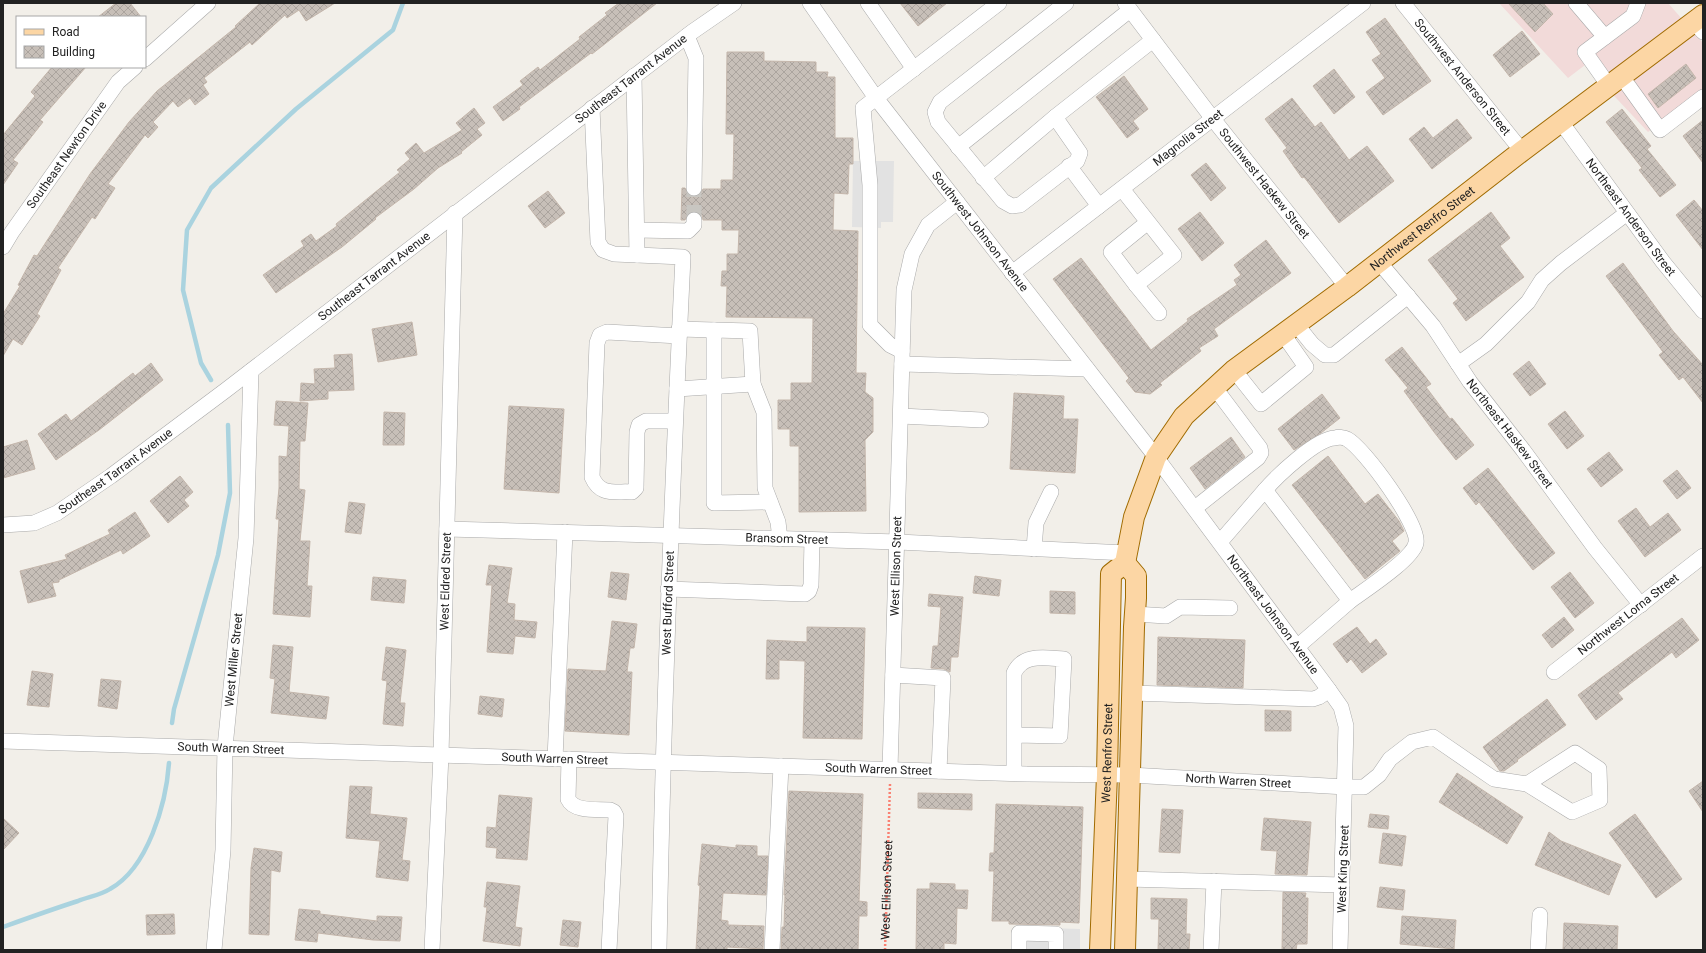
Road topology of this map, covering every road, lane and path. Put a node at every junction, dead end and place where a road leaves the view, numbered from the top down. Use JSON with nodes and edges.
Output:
{"nodes":[{"id":1,"x":208,"y":3,"type":"edge"},
{"id":2,"x":734,"y":3,"type":"edge"},
{"id":3,"x":810,"y":3,"type":"edge"},
{"id":4,"x":868,"y":3,"type":"edge"},
{"id":5,"x":999,"y":3,"type":"edge"},
{"id":6,"x":1066,"y":3,"type":"edge"},
{"id":7,"x":1363,"y":3,"type":"edge"},
{"id":8,"x":1403,"y":3,"type":"edge"},
{"id":9,"x":1576,"y":3,"type":"edge"},
{"id":10,"x":1638,"y":3,"type":"edge"},
{"id":11,"x":1692,"y":3,"type":"edge"},
{"id":12,"x":1128,"y":6,"type":"edge"},
{"id":13,"x":1700,"y":23,"type":"edge"},
{"id":14,"x":687,"y":36,"type":"junction"},
{"id":15,"x":1605,"y":37,"type":"junction"},
{"id":16,"x":1153,"y":40,"type":"junction"},
{"id":17,"x":146,"y":58,"type":"edge"},
{"id":18,"x":134,"y":68,"type":"edge"},
{"id":19,"x":914,"y":69,"type":"junction"},
{"id":20,"x":634,"y":76,"type":"junction"},
{"id":21,"x":1615,"y":82,"type":"junction"},
{"id":22,"x":1703,"y":97,"type":"edge"},
{"id":23,"x":876,"y":98,"type":"junction"},
{"id":24,"x":592,"y":108,"type":"junction"},
{"id":25,"x":1055,"y":118,"type":"junction"},
{"id":26,"x":1212,"y":119,"type":"junction"},
{"id":27,"x":1561,"y":122,"type":"junction"},
{"id":28,"x":958,"y":147,"type":"junction"},
{"id":29,"x":1522,"y":151,"type":"junction"},
{"id":30,"x":1069,"y":166,"type":"junction"},
{"id":31,"x":983,"y":178,"type":"junction"},
{"id":32,"x":694,"y":188,"type":"tunnel mouth"},
{"id":33,"x":1122,"y":189,"type":"junction"},
{"id":34,"x":957,"y":202,"type":"junction"},
{"id":35,"x":1099,"y":206,"type":"junction"},
{"id":36,"x":455,"y":213,"type":"junction"},
{"id":37,"x":1628,"y":213,"type":"junction"},
{"id":38,"x":694,"y":220,"type":"dead end"},
{"id":39,"x":1148,"y":222,"type":"junction"},
{"id":40,"x":8,"y":229,"type":"edge"},
{"id":41,"x":637,"y":230,"type":"junction"},
{"id":42,"x":3,"y":247,"type":"edge"},
{"id":43,"x":637,"y":255,"type":"junction"},
{"id":44,"x":1379,"y":262,"type":"junction"},
{"id":45,"x":1012,"y":273,"type":"junction"},
{"id":46,"x":1136,"y":285,"type":"junction"},
{"id":47,"x":1347,"y":287,"type":"junction"},
{"id":48,"x":1408,"y":296,"type":"junction"},
{"id":49,"x":1703,"y":311,"type":"edge"},
{"id":50,"x":1159,"y":313,"type":"dead end"},
{"id":51,"x":1289,"y":329,"type":"junction"},
{"id":52,"x":714,"y":330,"type":"junction"},
{"id":53,"x":679,"y":332,"type":"junction"},
{"id":54,"x":902,"y":358,"type":"junction"},
{"id":55,"x":1458,"y":364,"type":"junction"},
{"id":56,"x":1087,"y":369,"type":"junction"},
{"id":57,"x":1234,"y":370,"type":"junction"},
{"id":58,"x":251,"y":371,"type":"junction"},
{"id":59,"x":753,"y":384,"type":"junction"},
{"id":60,"x":714,"y":387,"type":"junction"},
{"id":61,"x":1215,"y":388,"type":"junction"},
{"id":62,"x":677,"y":389,"type":"junction"},
{"id":63,"x":901,"y":416,"type":"junction"},
{"id":64,"x":981,"y":420,"type":"dead end"},
{"id":65,"x":675,"y":421,"type":"junction"},
{"id":66,"x":1156,"y":457,"type":"junction"},
{"id":67,"x":1265,"y":490,"type":"junction"},
{"id":68,"x":1051,"y":492,"type":"dead end"},
{"id":69,"x":770,"y":502,"type":"junction"},
{"id":70,"x":1195,"y":508,"type":"junction"},
{"id":71,"x":3,"y":525,"type":"edge"},
{"id":72,"x":447,"y":529,"type":"junction"},
{"id":73,"x":565,"y":532,"type":"junction"},
{"id":74,"x":670,"y":536,"type":"junction"},
{"id":75,"x":780,"y":539,"type":"junction"},
{"id":76,"x":812,"y":540,"type":"junction"},
{"id":77,"x":898,"y":542,"type":"junction"},
{"id":78,"x":1220,"y":542,"type":"junction"},
{"id":79,"x":1034,"y":549,"type":"junction"},
{"id":80,"x":1703,"y":556,"type":"edge"},
{"id":81,"x":1126,"y":558,"type":"junction"},
{"id":82,"x":668,"y":589,"type":"junction"},
{"id":83,"x":1350,"y":601,"type":"junction"},
{"id":84,"x":1640,"y":605,"type":"junction"},
{"id":85,"x":1230,"y":608,"type":"dead end"},
{"id":86,"x":1135,"y":614,"type":"junction"},
{"id":87,"x":1297,"y":647,"type":"junction"},
{"id":88,"x":1554,"y":672,"type":"dead end"},
{"id":89,"x":894,"y":675,"type":"junction"},
{"id":90,"x":1329,"y":690,"type":"junction"},
{"id":91,"x":1133,"y":693,"type":"junction"},
{"id":92,"x":1014,"y":735,"type":"junction"},
{"id":93,"x":3,"y":741,"type":"edge"},
{"id":94,"x":225,"y":747,"type":"junction"},
{"id":95,"x":441,"y":755,"type":"junction"},
{"id":96,"x":562,"y":759,"type":"junction"},
{"id":97,"x":662,"y":762,"type":"junction"},
{"id":98,"x":781,"y":766,"type":"junction"},
{"id":99,"x":890,"y":769,"type":"junction"},
{"id":100,"x":939,"y":771,"type":"junction"},
{"id":101,"x":1014,"y":773,"type":"junction"},
{"id":102,"x":1107,"y":775,"type":"junction"},
{"id":103,"x":1130,"y":775,"type":"junction"},
{"id":104,"x":1527,"y":784,"type":"junction"},
{"id":105,"x":1346,"y":787,"type":"junction"},
{"id":106,"x":1127,"y":879,"type":"junction"},
{"id":107,"x":1214,"y":881,"type":"junction"},
{"id":108,"x":1342,"y":885,"type":"junction"},
{"id":109,"x":1540,"y":915,"type":"dead end"},
{"id":110,"x":214,"y":950,"type":"edge"},
{"id":111,"x":432,"y":950,"type":"edge"},
{"id":112,"x":609,"y":950,"type":"edge"},
{"id":113,"x":659,"y":950,"type":"edge"},
{"id":114,"x":772,"y":950,"type":"edge"},
{"id":115,"x":885,"y":950,"type":"edge"},
{"id":116,"x":1018,"y":950,"type":"edge"},
{"id":117,"x":1056,"y":950,"type":"edge"},
{"id":118,"x":1100,"y":950,"type":"edge"},
{"id":119,"x":1124,"y":950,"type":"edge"},
{"id":120,"x":1211,"y":950,"type":"edge"},
{"id":121,"x":1340,"y":950,"type":"edge"},
{"id":122,"x":1538,"y":950,"type":"edge"}],
"edges":[{"from":1,"to":17,"type":"street"},
{"from":2,"to":14,"type":"street","name":"Southeast Tarrant Avenue"},
{"from":3,"to":23,"type":"street","name":"Southwest Johnson Avenue"},
{"from":4,"to":19,"type":"street"},
{"from":5,"to":19,"type":"street"},
{"from":6,"to":28,"type":"street"},
{"from":7,"to":26,"type":"street","name":"Magnolia Street"},
{"from":8,"to":29,"type":"street","name":"Southwest Anderson Street"},
{"from":9,"to":15,"type":"street"},
{"from":10,"to":15,"type":"street"},
{"from":11,"to":13,"type":"main road"},
{"from":12,"to":16,"type":"street","name":"Southwest Haskew Street"},
{"from":12,"to":28,"type":"street"},
{"from":13,"to":21,"type":"main road","name":"Northwest Renfro Street"},
{"from":14,"to":20,"type":"street","name":"Southeast Tarrant Avenue"},
{"from":14,"to":32,"type":"street"},
{"from":15,"to":21,"type":"street"},
{"from":16,"to":25,"type":"street"},
{"from":16,"to":26,"type":"street","name":"Southwest Haskew Street"},
{"from":18,"to":40,"type":"street","name":"Southeast Newton Drive"},
{"from":19,"to":23,"type":"street"},
{"from":20,"to":24,"type":"street","name":"Southeast Tarrant Avenue"},
{"from":20,"to":41,"type":"street"},
{"from":21,"to":22,"type":"street"},
{"from":21,"to":27,"type":"main road","name":"Northwest Renfro Street"},
{"from":23,"to":34,"type":"street","name":"Southwest Johnson Avenue"},
{"from":23,"to":54,"type":"street"},
{"from":24,"to":36,"type":"street","name":"Southeast Tarrant Avenue"},
{"from":24,"to":43,"type":"street"},
{"from":25,"to":30,"type":"street"},
{"from":25,"to":31,"type":"street"},
{"from":26,"to":33,"type":"street","name":"Magnolia Street"},
{"from":26,"to":47,"type":"street","name":"Southwest Haskew Street"},
{"from":27,"to":29,"type":"main road","name":"Northwest Renfro Street"},
{"from":27,"to":37,"type":"street","name":"Northeast Anderson Street"},
{"from":28,"to":31,"type":"street"},
{"from":29,"to":44,"type":"main road","name":"Northwest Renfro Street"},
{"from":30,"to":31,"type":"street"},
{"from":30,"to":35,"type":"street"},
{"from":33,"to":35,"type":"street","name":"Magnolia Street"},
{"from":33,"to":39,"type":"street"},
{"from":34,"to":45,"type":"street","name":"Southwest Johnson Avenue"},
{"from":34,"to":54,"type":"street","name":"West Ellison Street"},
{"from":35,"to":45,"type":"street","name":"Magnolia Street"},
{"from":36,"to":58,"type":"street","name":"Southeast Tarrant Avenue"},
{"from":36,"to":72,"type":"street","name":"West Eldred Street"},
{"from":37,"to":49,"type":"street","name":"Northeast Anderson Street"},
{"from":37,"to":55,"type":"street"},
{"from":38,"to":41,"type":"street"},
{"from":39,"to":46,"type":"street"},
{"from":39,"to":46,"type":"street"},
{"from":40,"to":42,"type":"street","name":"Southeast Newton Drive"},
{"from":41,"to":43,"type":"street"},
{"from":43,"to":53,"type":"street","name":"West Bufford Street"},
{"from":44,"to":47,"type":"main road","name":"Northwest Renfro Street"},
{"from":44,"to":48,"type":"street","name":"Northeast Haskew Street"},
{"from":45,"to":56,"type":"street","name":"Southwest Johnson Avenue"},
{"from":46,"to":50,"type":"street"},
{"from":47,"to":51,"type":"main road","name":"Northwest Renfro Street"},
{"from":48,"to":51,"type":"street"},
{"from":48,"to":55,"type":"street","name":"Northeast Haskew Street"},
{"from":51,"to":57,"type":"main road","name":"Northwest Renfro Street"},
{"from":51,"to":57,"type":"street"},
{"from":52,"to":53,"type":"street"},
{"from":52,"to":59,"type":"street"},
{"from":52,"to":60,"type":"street"},
{"from":53,"to":62,"type":"street","name":"West Bufford Street"},
{"from":53,"to":65,"type":"street"},
{"from":54,"to":56,"type":"street"},
{"from":54,"to":63,"type":"street","name":"West Ellison Street"},
{"from":55,"to":84,"type":"street","name":"Northeast Haskew Street"},
{"from":56,"to":66,"type":"street","name":"Southwest Johnson Avenue"},
{"from":57,"to":61,"type":"main road","name":"Northwest Renfro Street"},
{"from":58,"to":71,"type":"street","name":"Southeast Tarrant Avenue"},
{"from":58,"to":94,"type":"street","name":"West Miller Street"},
{"from":59,"to":60,"type":"street"},
{"from":59,"to":69,"type":"street"},
{"from":60,"to":62,"type":"street"},
{"from":60,"to":69,"type":"street"},
{"from":61,"to":66,"type":"main road","name":"Northwest Renfro Street"},
{"from":61,"to":70,"type":"street"},
{"from":62,"to":65,"type":"street","name":"West Bufford Street"},
{"from":63,"to":64,"type":"street"},
{"from":63,"to":77,"type":"street","name":"West Ellison Street"},
{"from":65,"to":74,"type":"street","name":"West Bufford Street"},
{"from":66,"to":70,"type":"street","name":"Northeast Johnson Avenue"},
{"from":66,"to":81,"type":"main road"},
{"from":67,"to":78,"type":"street"},
{"from":67,"to":83,"type":"street"},
{"from":67,"to":83,"type":"street"},
{"from":68,"to":79,"type":"street"},
{"from":69,"to":75,"type":"street"},
{"from":70,"to":78,"type":"street","name":"Northeast Johnson Avenue"},
{"from":72,"to":73,"type":"street","name":"Bransom Street"},
{"from":72,"to":95,"type":"street","name":"West Eldred Street"},
{"from":73,"to":74,"type":"street","name":"Bransom Street"},
{"from":73,"to":96,"type":"street"},
{"from":74,"to":75,"type":"street","name":"Bransom Street"},
{"from":74,"to":82,"type":"street","name":"West Bufford Street"},
{"from":75,"to":76,"type":"street","name":"Bransom Street"},
{"from":76,"to":77,"type":"street","name":"Bransom Street"},
{"from":76,"to":82,"type":"street"},
{"from":77,"to":79,"type":"street","name":"Bransom Street"},
{"from":77,"to":89,"type":"street","name":"West Ellison Street"},
{"from":78,"to":87,"type":"street","name":"Northeast Johnson Avenue"},
{"from":79,"to":81,"type":"street","name":"Bransom Street"},
{"from":80,"to":84,"type":"street","name":"Northwest Lorna Street"},
{"from":81,"to":86,"type":"main road","name":"West Renfro Street"},
{"from":81,"to":102,"type":"main road","name":"West Renfro Street"},
{"from":82,"to":97,"type":"street","name":"West Bufford Street"},
{"from":83,"to":87,"type":"street"},
{"from":84,"to":88,"type":"street","name":"Northwest Lorna Street"},
{"from":85,"to":86,"type":"street"},
{"from":86,"to":91,"type":"main road","name":"West Renfro Street"},
{"from":87,"to":90,"type":"street","name":"Northeast Johnson Avenue"},
{"from":89,"to":99,"type":"street","name":"West Ellison Street"},
{"from":89,"to":100,"type":"street"},
{"from":90,"to":91,"type":"street"},
{"from":90,"to":105,"type":"street","name":"Northeast Johnson Avenue"},
{"from":91,"to":103,"type":"main road","name":"West Renfro Street"},
{"from":92,"to":92,"type":"street"},
{"from":92,"to":101,"type":"street"},
{"from":93,"to":94,"type":"street","name":"South Warren Street"},
{"from":94,"to":95,"type":"street","name":"South Warren Street"},
{"from":94,"to":110,"type":"street","name":"West Miller Street"},
{"from":95,"to":96,"type":"street","name":"South Warren Street"},
{"from":95,"to":111,"type":"street","name":"West Eldred Street"},
{"from":96,"to":97,"type":"street","name":"South Warren Street"},
{"from":96,"to":112,"type":"street"},
{"from":97,"to":98,"type":"street","name":"South Warren Street"},
{"from":97,"to":113,"type":"street","name":"West Bufford Street"},
{"from":98,"to":99,"type":"street","name":"South Warren Street"},
{"from":98,"to":114,"type":"street"},
{"from":99,"to":100,"type":"street","name":"South Warren Street"},
{"from":99,"to":115,"type":"path","name":"West Ellison Street"},
{"from":100,"to":101,"type":"street","name":"South Warren Street"},
{"from":101,"to":102,"type":"street","name":"South Warren Street"},
{"from":102,"to":103,"type":"street","name":"North Warren Street"},
{"from":102,"to":118,"type":"main road","name":"West Renfro Street"},
{"from":103,"to":105,"type":"street","name":"North Warren Street"},
{"from":103,"to":106,"type":"main road","name":"West Renfro Street"},
{"from":104,"to":104,"type":"street"},
{"from":104,"to":105,"type":"street","name":"North Warren Street"},
{"from":105,"to":108,"type":"street","name":"West King Street"},
{"from":106,"to":107,"type":"street"},
{"from":106,"to":119,"type":"main road","name":"West Renfro Street"},
{"from":107,"to":108,"type":"street"},
{"from":107,"to":120,"type":"street"},
{"from":108,"to":121,"type":"street","name":"West King Street"},
{"from":109,"to":122,"type":"street"},
{"from":116,"to":117,"type":"street"}]}
